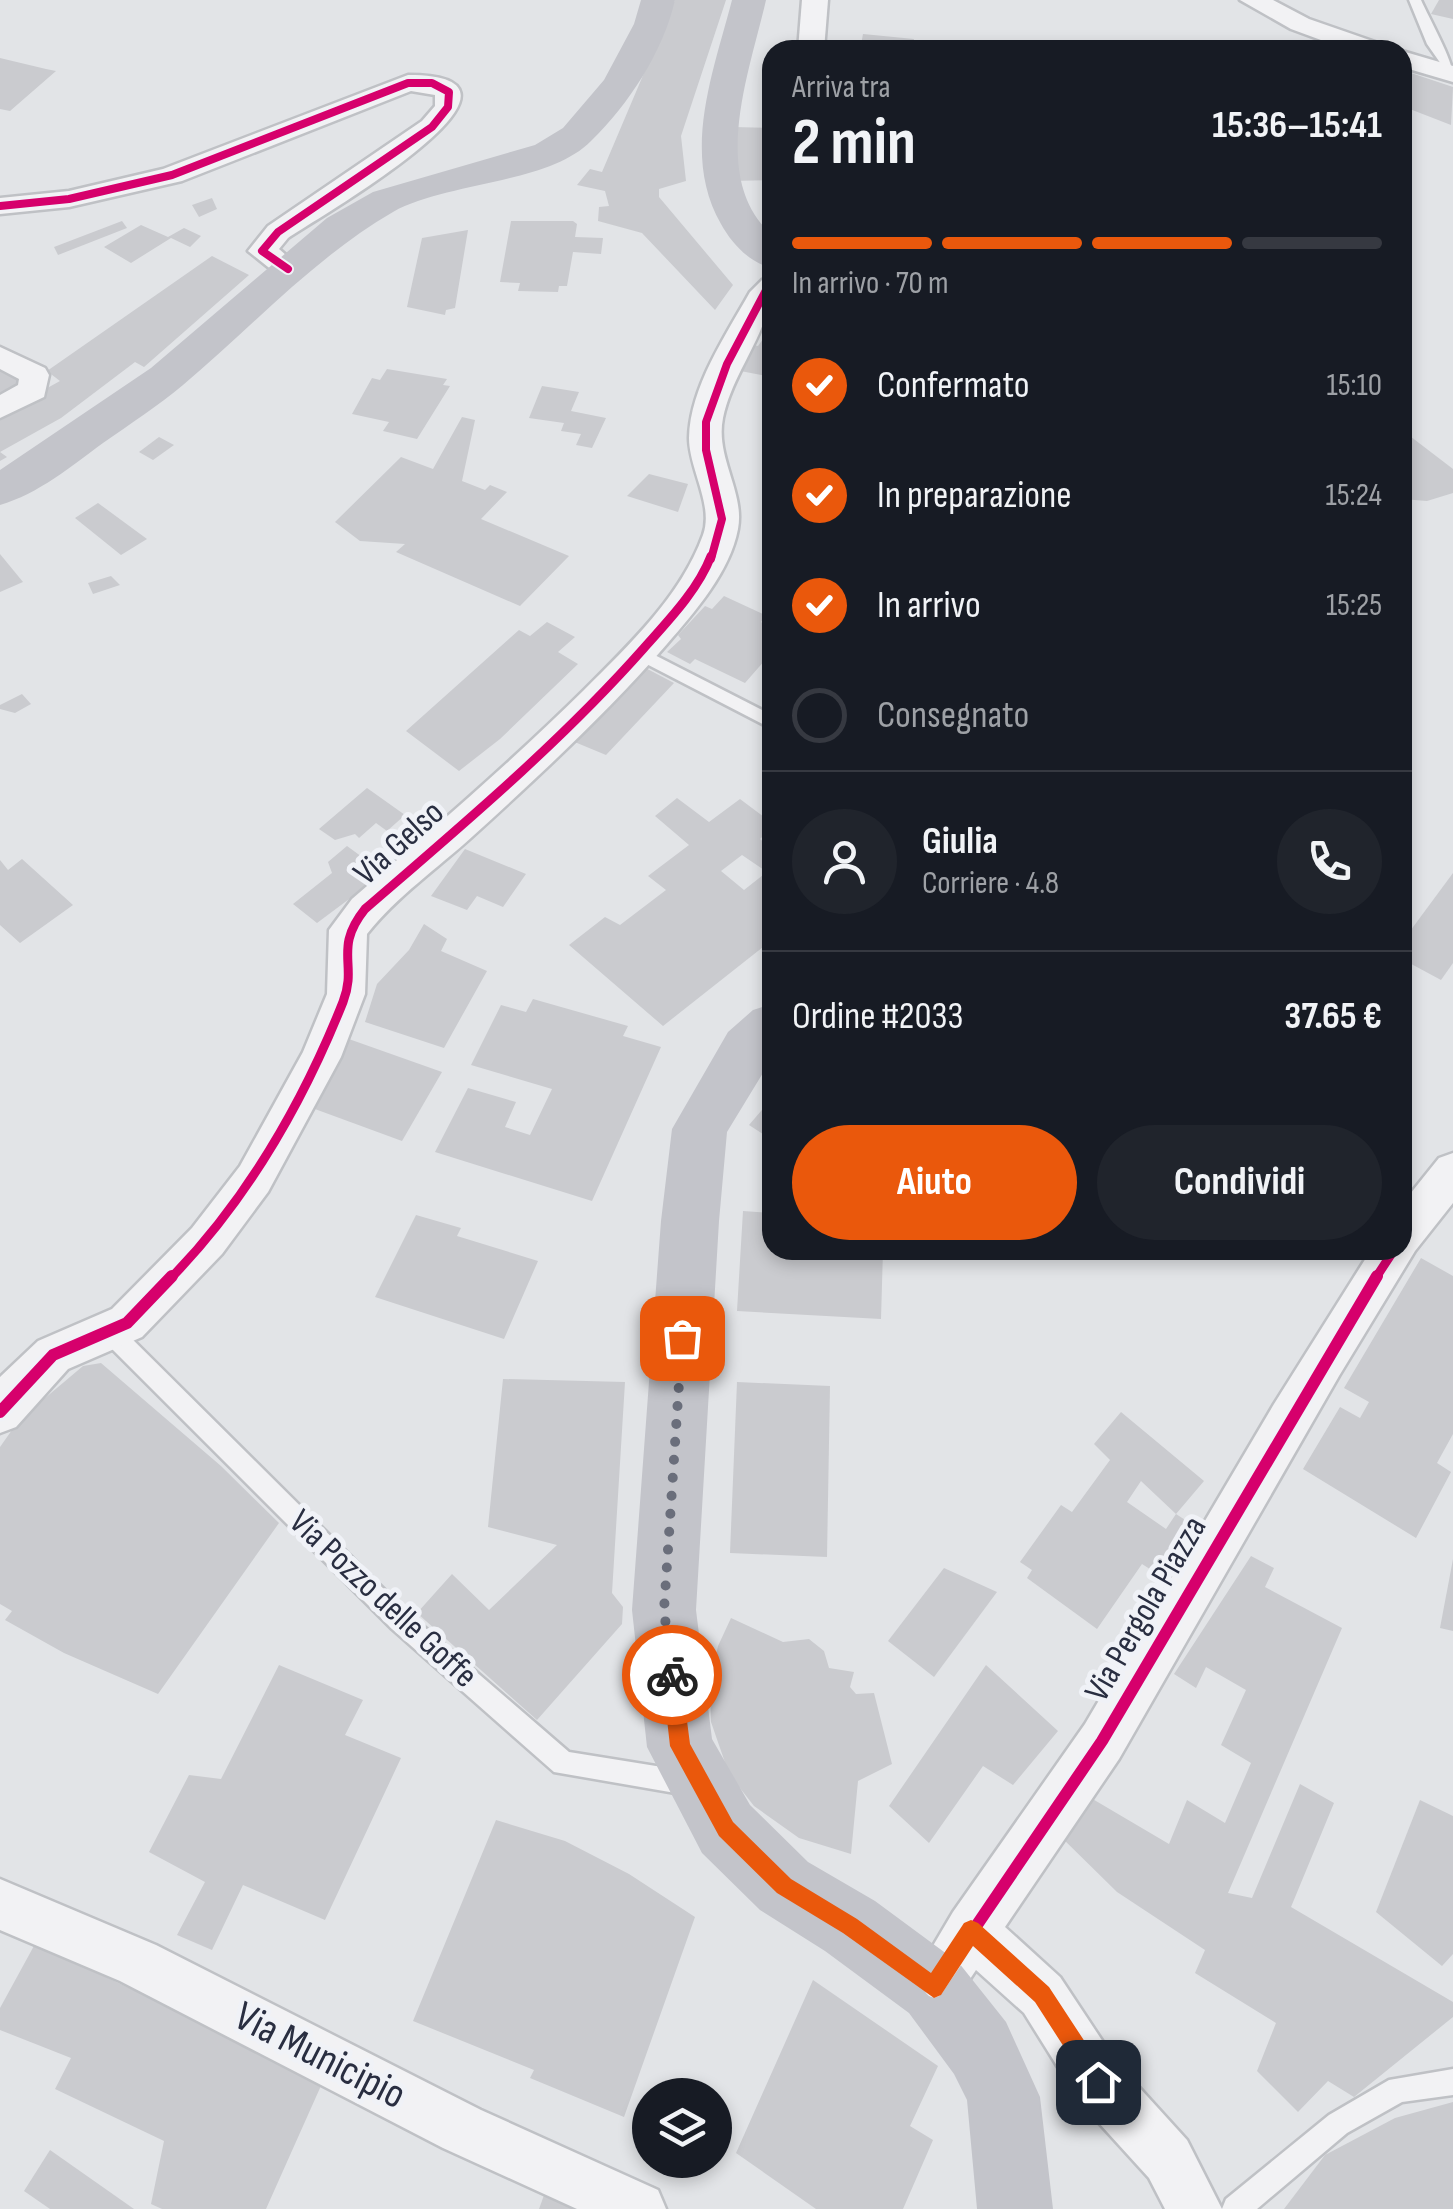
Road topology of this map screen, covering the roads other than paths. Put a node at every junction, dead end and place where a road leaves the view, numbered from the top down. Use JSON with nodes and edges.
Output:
{"nodes":[{"id":1,"x":658,"y":0,"type":"edge"},
{"id":2,"x":748,"y":0,"type":"edge"},
{"id":3,"x":815,"y":0,"type":"edge"},
{"id":4,"x":1253,"y":0,"type":"edge"},
{"id":5,"x":1416,"y":0,"type":"edge"},
{"id":6,"x":812,"y":40,"type":"edge"},
{"id":7,"x":1344,"y":40,"type":"edge"},
{"id":8,"x":1412,"y":62,"type":"edge"},
{"id":9,"x":1453,"y":72,"type":"edge"},
{"id":10,"x":0,"y":206,"type":"edge"},
{"id":11,"x":762,"y":249,"type":"edge"},
{"id":12,"x":288,"y":269,"type":"junction"},
{"id":13,"x":762,"y":297,"type":"edge"},
{"id":14,"x":0,"y":357,"type":"edge"},
{"id":15,"x":0,"y":408,"type":"edge"},
{"id":16,"x":0,"y":490,"type":"edge"},
{"id":17,"x":639,"y":654,"type":"junction"},
{"id":18,"x":762,"y":719,"type":"edge"},
{"id":19,"x":762,"y":1035,"type":"edge"},
{"id":20,"x":1453,"y":1171,"type":"edge"},
{"id":21,"x":1412,"y":1224,"type":"edge"},
{"id":22,"x":1387,"y":1260,"type":"edge"},
{"id":23,"x":108,"y":1331,"type":"junction"},
{"id":24,"x":0,"y":1412,"type":"edge"},
{"id":25,"x":702,"y":1786,"type":"junction"},
{"id":26,"x":0,"y":1904,"type":"edge"},
{"id":27,"x":971,"y":1930,"type":"junction"},
{"id":28,"x":934,"y":1988,"type":"junction"},
{"id":29,"x":1453,"y":2082,"type":"edge"},
{"id":30,"x":640,"y":2209,"type":"edge"},
{"id":31,"x":1015,"y":2209,"type":"edge"},
{"id":32,"x":1195,"y":2209,"type":"edge"},
{"id":33,"x":1236,"y":2209,"type":"edge"}],
"edges":[{"from":1,"to":12,"type":"main road"},
{"from":2,"to":11,"type":"main road"},
{"from":3,"to":6,"type":"street"},
{"from":4,"to":7,"type":"street"},
{"from":5,"to":9,"type":"lane"},
{"from":8,"to":9,"type":"street"},
{"from":10,"to":12,"type":"street"},
{"from":12,"to":16,"type":"main road"},
{"from":13,"to":17,"type":"street","name":"Via Gelso"},
{"from":14,"to":15,"type":"street"},
{"from":17,"to":18,"type":"lane"},
{"from":17,"to":23,"type":"street","name":"Via Gelso"},
{"from":19,"to":25,"type":"main road"},
{"from":20,"to":21,"type":"street"},
{"from":22,"to":27,"type":"street","name":"Via Pergola Piazza"},
{"from":23,"to":24,"type":"street","name":"Via Gelso"},
{"from":23,"to":25,"type":"lane","name":"Via Pozzo delle Goffe"},
{"from":25,"to":28,"type":"main road"},
{"from":26,"to":30,"type":"street","name":"Via Municipio"},
{"from":27,"to":28,"type":"street","name":"Via Pergola Piazza"},
{"from":27,"to":32,"type":"street"},
{"from":28,"to":31,"type":"main road"},
{"from":29,"to":33,"type":"lane"}]}
